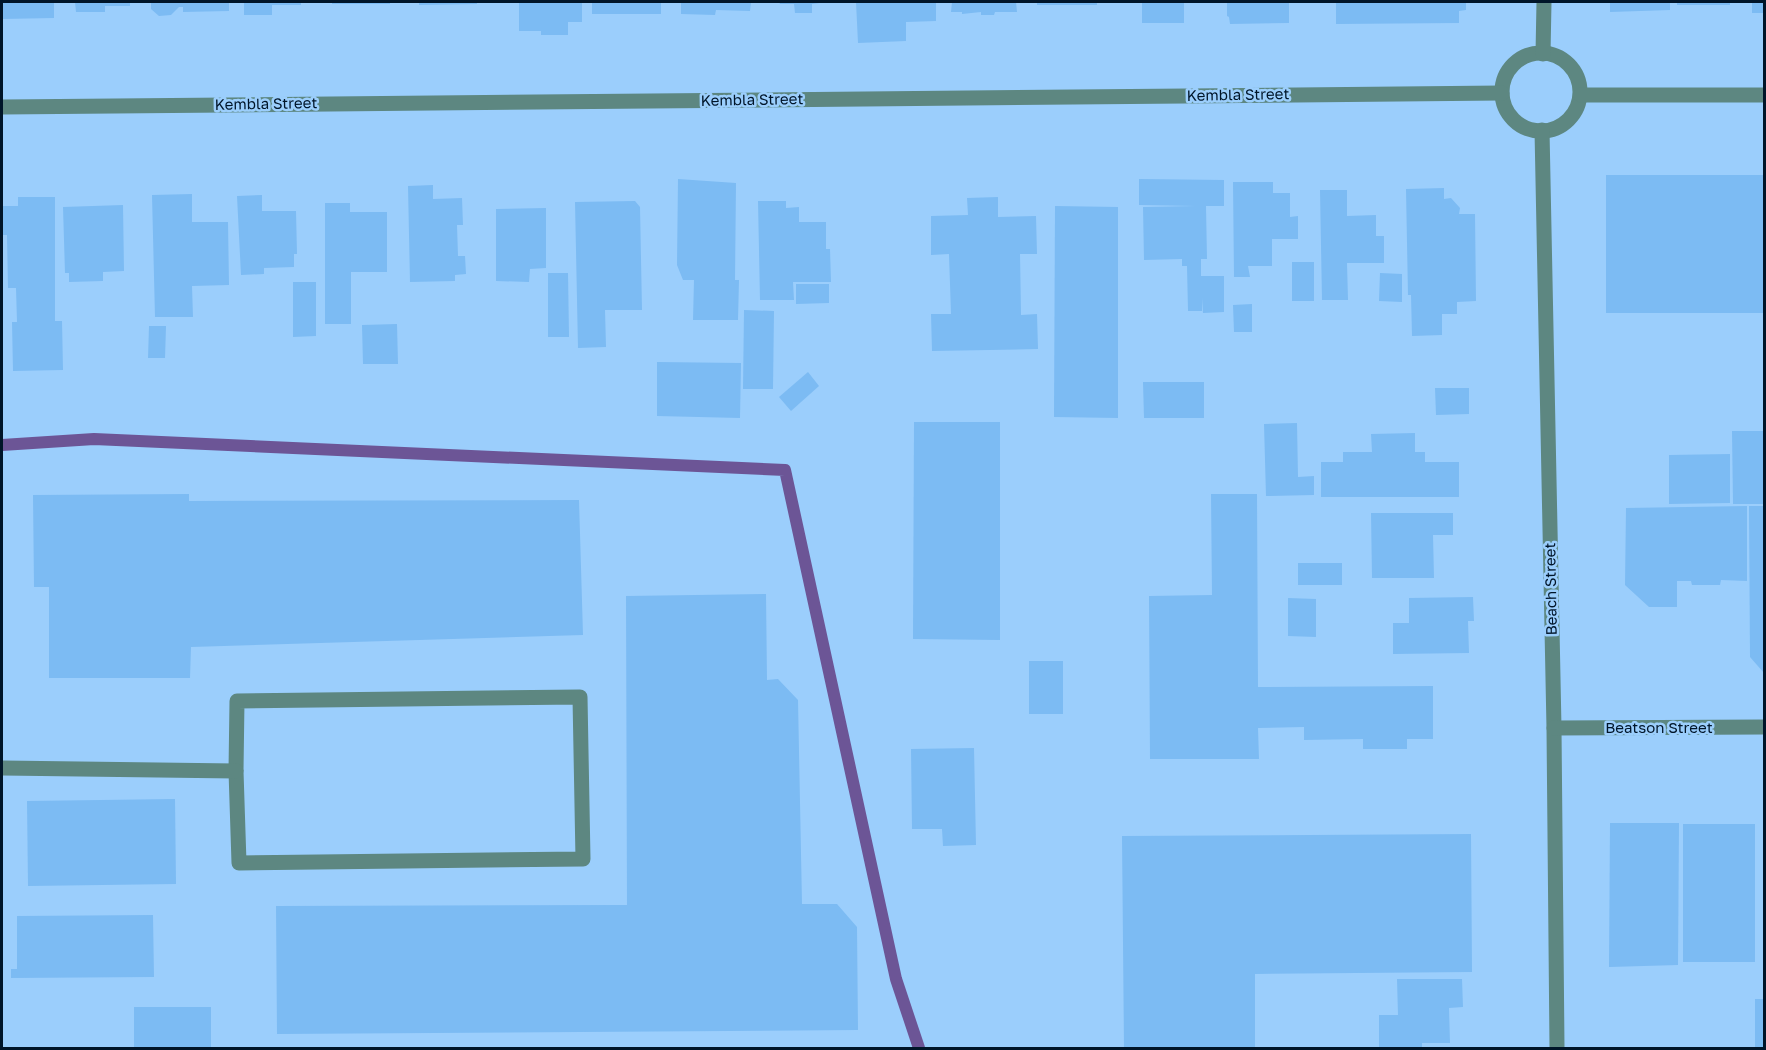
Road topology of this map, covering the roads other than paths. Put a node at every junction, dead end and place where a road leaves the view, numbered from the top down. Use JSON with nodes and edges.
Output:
{"nodes":[{"id":1,"x":1544,"y":2,"type":"edge"},
{"id":2,"x":1543,"y":54,"type":"junction"},
{"id":3,"x":1502,"y":93,"type":"junction"},
{"id":4,"x":1581,"y":95,"type":"junction"},
{"id":5,"x":1764,"y":95,"type":"edge"},
{"id":6,"x":2,"y":107,"type":"edge"},
{"id":7,"x":1542,"y":130,"type":"junction"},
{"id":8,"x":1764,"y":727,"type":"edge"},
{"id":9,"x":1554,"y":728,"type":"junction"},
{"id":10,"x":2,"y":768,"type":"edge"},
{"id":11,"x":236,"y":771,"type":"junction"},
{"id":12,"x":1557,"y":1048,"type":"edge"}],
"edges":[{"from":1,"to":2,"type":"street"},
{"from":2,"to":3,"type":"street"},
{"from":2,"to":4,"type":"street"},
{"from":3,"to":6,"type":"street","name":"Kembla Street"},
{"from":3,"to":7,"type":"street"},
{"from":4,"to":5,"type":"street"},
{"from":4,"to":7,"type":"street"},
{"from":7,"to":9,"type":"street","name":"Beach Street"},
{"from":8,"to":9,"type":"street","name":"Beatson Street"},
{"from":9,"to":12,"type":"street","name":"Beach Street"},
{"from":10,"to":11,"type":"street"},
{"from":11,"to":11,"type":"street"}]}
